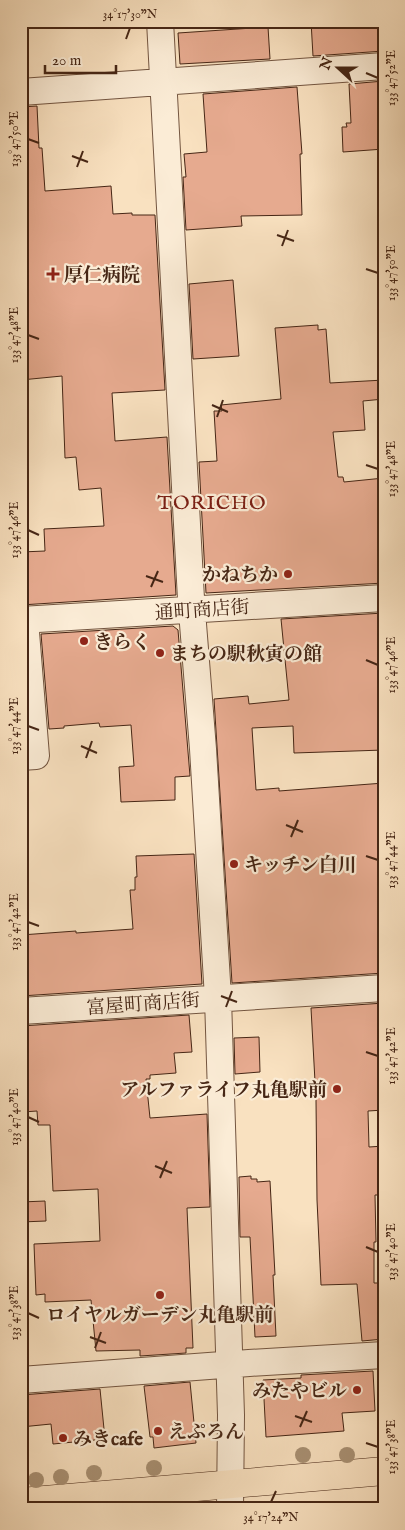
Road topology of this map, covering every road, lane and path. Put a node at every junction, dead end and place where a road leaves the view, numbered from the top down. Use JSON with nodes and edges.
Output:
{"nodes":[{"id":1,"x":160,"y":21,"type":"edge"},
{"id":2,"x":384,"y":66,"type":"edge"},
{"id":3,"x":164,"y":82,"type":"junction"},
{"id":4,"x":21,"y":92,"type":"edge"},
{"id":5,"x":384,"y":598,"type":"edge"},
{"id":6,"x":192,"y":610,"type":"junction"},
{"id":7,"x":23,"y":620,"type":"edge"},
{"id":8,"x":21,"y":757,"type":"edge"},
{"id":9,"x":384,"y":988,"type":"edge"},
{"id":10,"x":218,"y":998,"type":"junction"},
{"id":11,"x":21,"y":1011,"type":"edge"},
{"id":12,"x":384,"y":1356,"type":"edge"},
{"id":13,"x":228,"y":1364,"type":"junction"},
{"id":14,"x":21,"y":1380,"type":"edge"},
{"id":15,"x":384,"y":1471,"type":"edge"},
{"id":16,"x":230,"y":1496,"type":"edge"},
{"id":17,"x":21,"y":1502,"type":"edge"}],
"edges":[{"from":1,"to":3,"type":"street"},
{"from":2,"to":3,"type":"street"},
{"from":3,"to":4,"type":"street"},
{"from":3,"to":6,"type":"street"},
{"from":5,"to":6,"type":"street","name":"通町商店街"},
{"from":6,"to":7,"type":"street","name":"通町商店街"},
{"from":6,"to":10,"type":"street"},
{"from":7,"to":8,"type":"street"},
{"from":9,"to":10,"type":"street","name":"富屋町商店街"},
{"from":10,"to":11,"type":"street","name":"富屋町商店街"},
{"from":10,"to":13,"type":"street"},
{"from":12,"to":13,"type":"street"},
{"from":13,"to":14,"type":"street"},
{"from":13,"to":16,"type":"street"},
{"from":15,"to":16,"type":"main road"},
{"from":16,"to":17,"type":"main road"}]}
